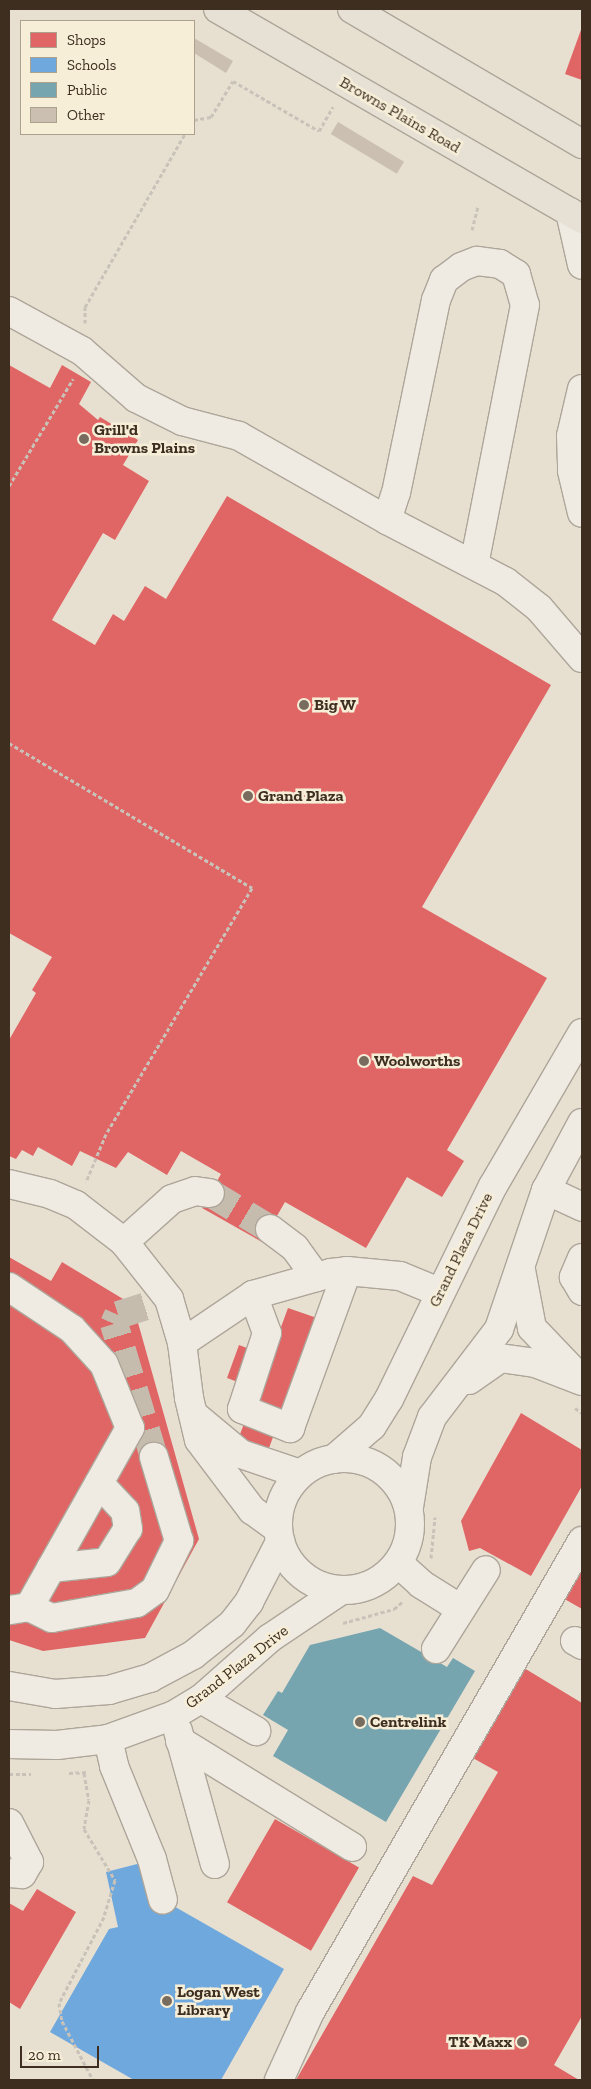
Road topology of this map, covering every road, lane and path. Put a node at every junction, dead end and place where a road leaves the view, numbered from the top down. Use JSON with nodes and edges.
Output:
{"nodes":[{"id":1,"x":218,"y":9,"type":"edge"},
{"id":2,"x":352,"y":9,"type":"edge"},
{"id":3,"x":347,"y":85,"type":"junction"},
{"id":4,"x":195,"y":120,"type":"edge"},
{"id":5,"x":184,"y":135,"type":"edge"},
{"id":6,"x":581,"y":142,"type":"edge"},
{"id":7,"x":478,"y":206,"type":"dead end"},
{"id":8,"x":576,"y":215,"type":"edge"},
{"id":9,"x":472,"y":230,"type":"dead end"},
{"id":10,"x":582,"y":266,"type":"edge"},
{"id":11,"x":9,"y":311,"type":"edge"},
{"id":12,"x":82,"y":351,"type":"junction"},
{"id":13,"x":582,"y":388,"type":"edge"},
{"id":14,"x":9,"y":486,"type":"edge"},
{"id":15,"x":582,"y":513,"type":"edge"},
{"id":16,"x":387,"y":520,"type":"junction"},
{"id":17,"x":474,"y":564,"type":"junction"},
{"id":18,"x":579,"y":659,"type":"edge"},
{"id":19,"x":9,"y":743,"type":"edge"},
{"id":20,"x":582,"y":1033,"type":"edge"},
{"id":21,"x":582,"y":1124,"type":"edge"},
{"id":22,"x":9,"y":1184,"type":"edge"},
{"id":23,"x":546,"y":1190,"type":"junction"},
{"id":24,"x":210,"y":1193,"type":"tunnel mouth"},
{"id":25,"x":76,"y":1205,"type":"junction"},
{"id":26,"x":582,"y":1207,"type":"edge"},
{"id":27,"x":270,"y":1229,"type":"tunnel mouth"},
{"id":28,"x":124,"y":1242,"type":"junction"},
{"id":29,"x":582,"y":1258,"type":"edge"},
{"id":30,"x":520,"y":1269,"type":"junction"},
{"id":31,"x":346,"y":1271,"type":"junction"},
{"id":32,"x":316,"y":1277,"type":"junction"},
{"id":33,"x":9,"y":1287,"type":"edge"},
{"id":34,"x":582,"y":1291,"type":"edge"},
{"id":35,"x":439,"y":1292,"type":"junction"},
{"id":36,"x":253,"y":1295,"type":"junction"},
{"id":37,"x":182,"y":1343,"type":"junction"},
{"id":38,"x":582,"y":1380,"type":"edge"},
{"id":39,"x":451,"y":1392,"type":"junction"},
{"id":40,"x":193,"y":1414,"type":"junction"},
{"id":41,"x":154,"y":1457,"type":"tunnel mouth"},
{"id":42,"x":334,"y":1459,"type":"junction"},
{"id":43,"x":300,"y":1474,"type":"junction"},
{"id":44,"x":99,"y":1483,"type":"junction"},
{"id":45,"x":409,"y":1507,"type":"junction"},
{"id":46,"x":278,"y":1535,"type":"junction"},
{"id":47,"x":582,"y":1541,"type":"edge"},
{"id":48,"x":398,"y":1563,"type":"junction"},
{"id":49,"x":51,"y":1568,"type":"junction"},
{"id":50,"x":486,"y":1570,"type":"dead end"},
{"id":51,"x":340,"y":1591,"type":"junction"},
{"id":52,"x":19,"y":1609,"type":"edge"},
{"id":53,"x":461,"y":1609,"type":"junction"},
{"id":54,"x":436,"y":1649,"type":"dead end"},
{"id":55,"x":9,"y":1686,"type":"edge"},
{"id":56,"x":201,"y":1698,"type":"junction"},
{"id":57,"x":177,"y":1728,"type":"junction"},
{"id":58,"x":256,"y":1731,"type":"dead end"},
{"id":59,"x":108,"y":1739,"type":"junction"},
{"id":60,"x":9,"y":1749,"type":"edge"},
{"id":61,"x":84,"y":1772,"type":"dead end"},
{"id":62,"x":9,"y":1823,"type":"edge"},
{"id":63,"x":352,"y":1847,"type":"dead end"},
{"id":64,"x":215,"y":1864,"type":"dead end"},
{"id":65,"x":9,"y":1873,"type":"edge"},
{"id":66,"x":163,"y":1900,"type":"dead end"},
{"id":67,"x":93,"y":2080,"type":"edge"},
{"id":68,"x":279,"y":2080,"type":"edge"}],
"edges":[{"from":1,"to":3,"type":"main road","name":"Browns Plains Road"},
{"from":2,"to":6,"type":"main road"},
{"from":3,"to":4,"type":"path"},
{"from":3,"to":8,"type":"main road","name":"Browns Plains Road"},
{"from":5,"to":12,"type":"path"},
{"from":7,"to":9,"type":"path"},
{"from":8,"to":10,"type":"street"},
{"from":11,"to":12,"type":"street"},
{"from":12,"to":14,"type":"path"},
{"from":12,"to":16,"type":"street"},
{"from":13,"to":15,"type":"street"},
{"from":16,"to":17,"type":"street"},
{"from":16,"to":17,"type":"street"},
{"from":17,"to":18,"type":"street"},
{"from":19,"to":25,"type":"path"},
{"from":20,"to":35,"type":"street","name":"Grand Plaza Drive"},
{"from":21,"to":23,"type":"street"},
{"from":22,"to":25,"type":"street"},
{"from":23,"to":26,"type":"street"},
{"from":23,"to":30,"type":"street"},
{"from":24,"to":28,"type":"street"},
{"from":25,"to":28,"type":"street"},
{"from":27,"to":32,"type":"street"},
{"from":28,"to":37,"type":"street"},
{"from":29,"to":34,"type":"street"},
{"from":30,"to":38,"type":"street"},
{"from":30,"to":39,"type":"street"},
{"from":31,"to":32,"type":"street"},
{"from":31,"to":35,"type":"street"},
{"from":31,"to":36,"type":"street"},
{"from":32,"to":36,"type":"street"},
{"from":33,"to":44,"type":"street"},
{"from":35,"to":42,"type":"street","name":"Grand Plaza Drive"},
{"from":36,"to":37,"type":"street"},
{"from":37,"to":40,"type":"street"},
{"from":38,"to":39,"type":"street"},
{"from":39,"to":45,"type":"street"},
{"from":40,"to":43,"type":"street"},
{"from":40,"to":46,"type":"street"},
{"from":41,"to":52,"type":"street"},
{"from":42,"to":43,"type":"street"},
{"from":42,"to":45,"type":"street"},
{"from":43,"to":46,"type":"street"},
{"from":44,"to":49,"type":"street"},
{"from":44,"to":49,"type":"street"},
{"from":45,"to":48,"type":"street"},
{"from":46,"to":51,"type":"street"},
{"from":46,"to":55,"type":"street"},
{"from":47,"to":68,"type":"street"},
{"from":48,"to":51,"type":"street"},
{"from":48,"to":53,"type":"street"},
{"from":49,"to":52,"type":"street"},
{"from":50,"to":53,"type":"street"},
{"from":51,"to":56,"type":"street","name":"Grand Plaza Drive"},
{"from":53,"to":54,"type":"street"},
{"from":56,"to":57,"type":"street","name":"Grand Plaza Drive"},
{"from":56,"to":58,"type":"street"},
{"from":57,"to":59,"type":"street","name":"Grand Plaza Drive"},
{"from":57,"to":63,"type":"street"},
{"from":57,"to":64,"type":"street"},
{"from":59,"to":60,"type":"street","name":"Grand Plaza Drive"},
{"from":59,"to":66,"type":"street"},
{"from":61,"to":67,"type":"path"},
{"from":62,"to":65,"type":"street"}]}
